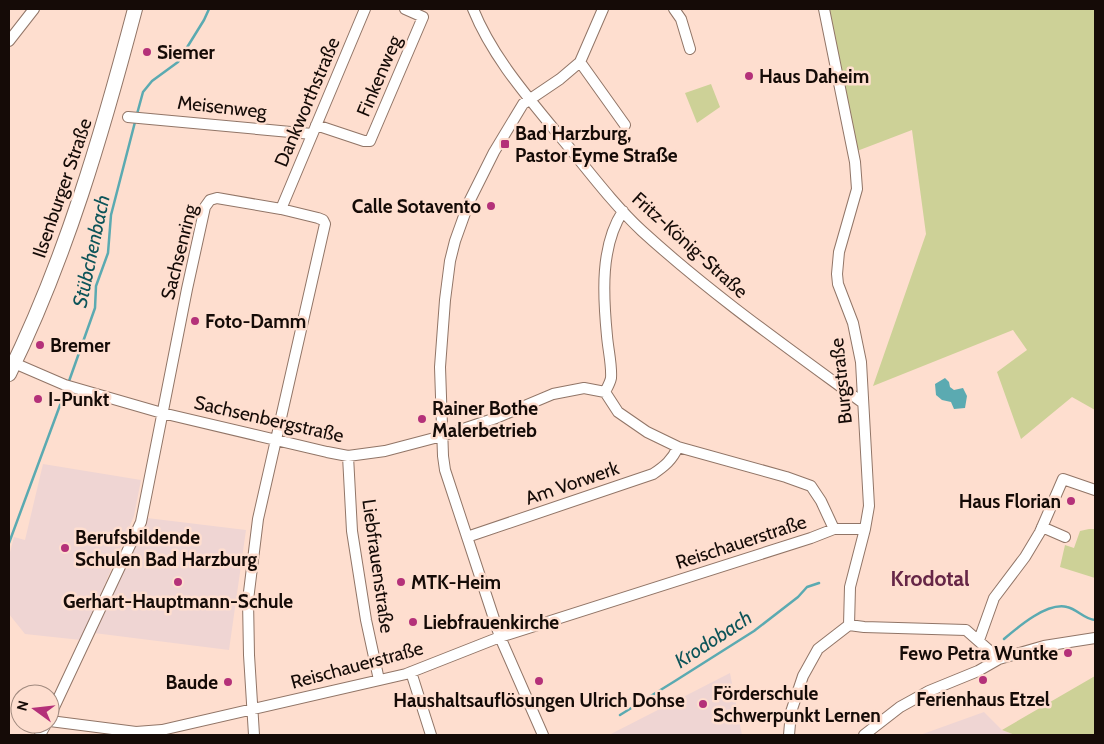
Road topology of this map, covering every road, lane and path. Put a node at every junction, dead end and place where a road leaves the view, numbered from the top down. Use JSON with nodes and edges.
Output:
{"nodes":[{"id":1,"x":34,"y":9,"type":"edge"},
{"id":2,"x":135,"y":9,"type":"edge"},
{"id":3,"x":365,"y":9,"type":"edge"},
{"id":4,"x":405,"y":9,"type":"edge"},
{"id":5,"x":474,"y":9,"type":"edge"},
{"id":6,"x":603,"y":9,"type":"edge"},
{"id":7,"x":674,"y":9,"type":"edge"},
{"id":8,"x":824,"y":9,"type":"edge"},
{"id":9,"x":9,"y":41,"type":"edge"},
{"id":10,"x":690,"y":49,"type":"dead end"},
{"id":11,"x":580,"y":62,"type":"junction"},
{"id":12,"x":529,"y":100,"type":"junction"},
{"id":13,"x":134,"y":117,"type":"dead end"},
{"id":14,"x":625,"y":125,"type":"dead end"},
{"id":15,"x":314,"y":129,"type":"junction"},
{"id":16,"x":281,"y":209,"type":"junction"},
{"id":17,"x":623,"y":211,"type":"junction"},
{"id":18,"x":11,"y":369,"type":"edge"},
{"id":19,"x":605,"y":392,"type":"junction"},
{"id":20,"x":863,"y":402,"type":"junction"},
{"id":21,"x":162,"y":413,"type":"junction"},
{"id":22,"x":442,"y":436,"type":"junction"},
{"id":23,"x":275,"y":440,"type":"junction"},
{"id":24,"x":678,"y":447,"type":"junction"},
{"id":25,"x":348,"y":456,"type":"junction"},
{"id":26,"x":1095,"y":490,"type":"edge"},
{"id":27,"x":1042,"y":528,"type":"junction"},
{"id":28,"x":834,"y":529,"type":"junction"},
{"id":29,"x":865,"y":529,"type":"junction"},
{"id":30,"x":467,"y":537,"type":"junction"},
{"id":31,"x":1065,"y":537,"type":"dead end"},
{"id":32,"x":849,"y":625,"type":"junction"},
{"id":33,"x":500,"y":637,"type":"junction"},
{"id":34,"x":1095,"y":638,"type":"edge"},
{"id":35,"x":978,"y":640,"type":"junction"},
{"id":36,"x":999,"y":659,"type":"junction"},
{"id":37,"x":410,"y":672,"type":"junction"},
{"id":38,"x":378,"y":680,"type":"junction"},
{"id":39,"x":60,"y":694,"type":"edge"},
{"id":40,"x":253,"y":709,"type":"junction"},
{"id":41,"x":60,"y":722,"type":"edge"},
{"id":42,"x":254,"y":735,"type":"edge"},
{"id":43,"x":431,"y":735,"type":"edge"},
{"id":44,"x":543,"y":735,"type":"edge"},
{"id":45,"x":789,"y":735,"type":"edge"},
{"id":46,"x":864,"y":735,"type":"edge"}],
"edges":[{"from":1,"to":9,"type":"street"},
{"from":2,"to":18,"type":"main road","name":"Ilsenburger Straße"},
{"from":3,"to":15,"type":"street","name":"Dankworthstraße"},
{"from":4,"to":15,"type":"street","name":"Finkenweg"},
{"from":5,"to":12,"type":"street","name":"Fritz-König-Straße"},
{"from":6,"to":11,"type":"street"},
{"from":7,"to":10,"type":"street"},
{"from":8,"to":20,"type":"street","name":"Burgstraße"},
{"from":11,"to":12,"type":"street"},
{"from":11,"to":14,"type":"street"},
{"from":12,"to":17,"type":"street","name":"Fritz-König-Straße"},
{"from":12,"to":22,"type":"street"},
{"from":13,"to":15,"type":"street","name":"Meisenweg"},
{"from":15,"to":16,"type":"street","name":"Dankworthstraße"},
{"from":16,"to":21,"type":"street","name":"Sachsenring"},
{"from":16,"to":23,"type":"street","name":"Sachsenring"},
{"from":17,"to":19,"type":"street"},
{"from":17,"to":20,"type":"street","name":"Fritz-König-Straße"},
{"from":18,"to":21,"type":"street","name":"Sachsenbergstraße"},
{"from":19,"to":22,"type":"street","name":"Sachsenbergstraße"},
{"from":19,"to":24,"type":"street"},
{"from":20,"to":29,"type":"street","name":"Burgstraße"},
{"from":21,"to":23,"type":"street","name":"Sachsenbergstraße"},
{"from":21,"to":39,"type":"street","name":"Sachsenring"},
{"from":22,"to":25,"type":"street","name":"Sachsenbergstraße"},
{"from":22,"to":30,"type":"street"},
{"from":23,"to":25,"type":"street","name":"Sachsenbergstraße"},
{"from":23,"to":40,"type":"street"},
{"from":24,"to":28,"type":"street"},
{"from":24,"to":30,"type":"street","name":"Am Vorwerk"},
{"from":25,"to":38,"type":"street","name":"Liebfrauenstraße"},
{"from":26,"to":27,"type":"street"},
{"from":27,"to":31,"type":"street"},
{"from":27,"to":35,"type":"street"},
{"from":28,"to":29,"type":"street","name":"Reischauerstraße"},
{"from":28,"to":33,"type":"street","name":"Reischauerstraße"},
{"from":29,"to":32,"type":"street","name":"Burgstraße"},
{"from":30,"to":33,"type":"street"},
{"from":32,"to":35,"type":"street"},
{"from":32,"to":45,"type":"street"},
{"from":33,"to":37,"type":"street","name":"Reischauerstraße"},
{"from":33,"to":44,"type":"street"},
{"from":34,"to":36,"type":"street"},
{"from":35,"to":36,"type":"street"},
{"from":36,"to":46,"type":"street"},
{"from":37,"to":38,"type":"street","name":"Reischauerstraße"},
{"from":37,"to":43,"type":"street"},
{"from":38,"to":40,"type":"street","name":"Reischauerstraße"},
{"from":40,"to":41,"type":"street","name":"Reischauerstraße"},
{"from":40,"to":42,"type":"street"}]}
